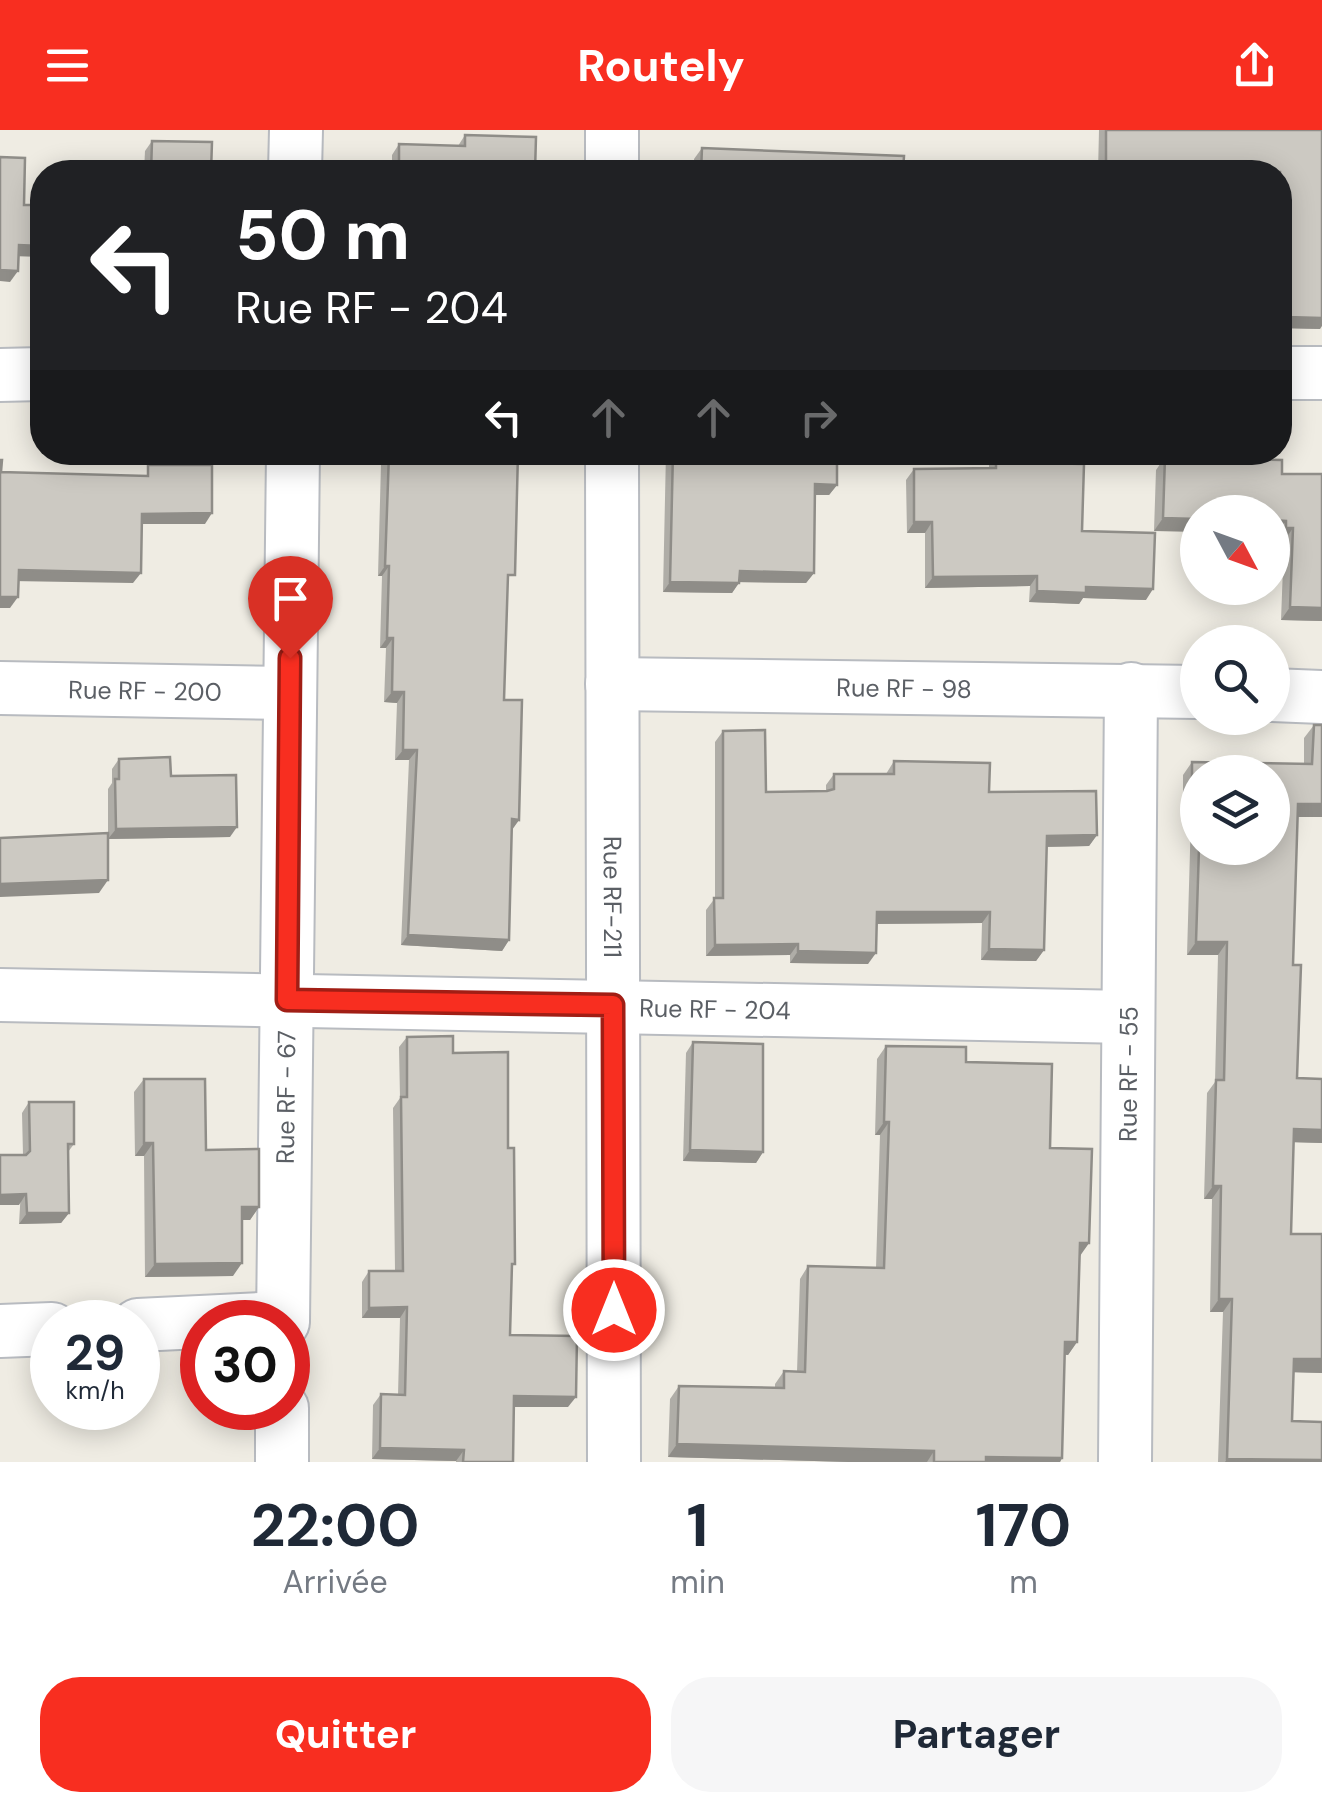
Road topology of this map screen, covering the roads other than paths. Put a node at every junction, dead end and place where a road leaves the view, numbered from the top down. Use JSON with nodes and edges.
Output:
{"nodes":[{"id":1,"x":296,"y":130,"type":"edge"},
{"id":2,"x":612,"y":130,"type":"edge"},
{"id":3,"x":295,"y":160,"type":"edge"},
{"id":4,"x":612,"y":160,"type":"edge"},
{"id":5,"x":1322,"y":372,"type":"edge"},
{"id":6,"x":1292,"y":373,"type":"edge"},
{"id":7,"x":0,"y":374,"type":"edge"},
{"id":8,"x":30,"y":374,"type":"edge"},
{"id":9,"x":292,"y":465,"type":"edge"},
{"id":10,"x":612,"y":465,"type":"edge"},
{"id":11,"x":612,"y":684,"type":"junction"},
{"id":12,"x":0,"y":688,"type":"edge"},
{"id":13,"x":1131,"y":689,"type":"junction"},
{"id":14,"x":1180,"y":691,"type":"edge"},
{"id":15,"x":290,"y":692,"type":"junction"},
{"id":16,"x":1290,"y":695,"type":"edge"},
{"id":17,"x":1322,"y":697,"type":"edge"},
{"id":18,"x":0,"y":995,"type":"edge"},
{"id":19,"x":287,"y":1000,"type":"junction"},
{"id":20,"x":613,"y":1005,"type":"junction"},
{"id":21,"x":1128,"y":1017,"type":"junction"},
{"id":22,"x":283,"y":1300,"type":"edge"},
{"id":23,"x":30,"y":1330,"type":"edge"},
{"id":24,"x":0,"y":1332,"type":"edge"},
{"id":25,"x":282,"y":1430,"type":"edge"},
{"id":26,"x":282,"y":1462,"type":"edge"},
{"id":27,"x":614,"y":1462,"type":"edge"},
{"id":28,"x":1126,"y":1462,"type":"edge"}],
"edges":[{"from":1,"to":3,"type":"street"},
{"from":2,"to":4,"type":"street"},
{"from":5,"to":6,"type":"street"},
{"from":7,"to":8,"type":"street"},
{"from":9,"to":15,"type":"street","name":"Rue RF - 67"},
{"from":10,"to":11,"type":"street","name":"Rue RF-211"},
{"from":11,"to":13,"type":"street","name":"Rue RF - 98"},
{"from":11,"to":20,"type":"street","name":"Rue RF-211"},
{"from":12,"to":15,"type":"street","name":"Rue RF - 200"},
{"from":13,"to":14,"type":"street","name":"Rue RF - 98"},
{"from":13,"to":21,"type":"street","name":"Rue RF - 55"},
{"from":15,"to":19,"type":"street","name":"Rue RF - 67"},
{"from":16,"to":17,"type":"street"},
{"from":18,"to":19,"type":"street","name":"Rue RF - 204"},
{"from":19,"to":20,"type":"street","name":"Rue RF - 204"},
{"from":19,"to":22,"type":"street","name":"Rue RF - 67"},
{"from":20,"to":21,"type":"street","name":"Rue RF - 204"},
{"from":20,"to":27,"type":"street","name":"Rue RF-211"},
{"from":21,"to":28,"type":"street","name":"Rue RF - 55"},
{"from":23,"to":24,"type":"street"},
{"from":25,"to":26,"type":"street"}]}
